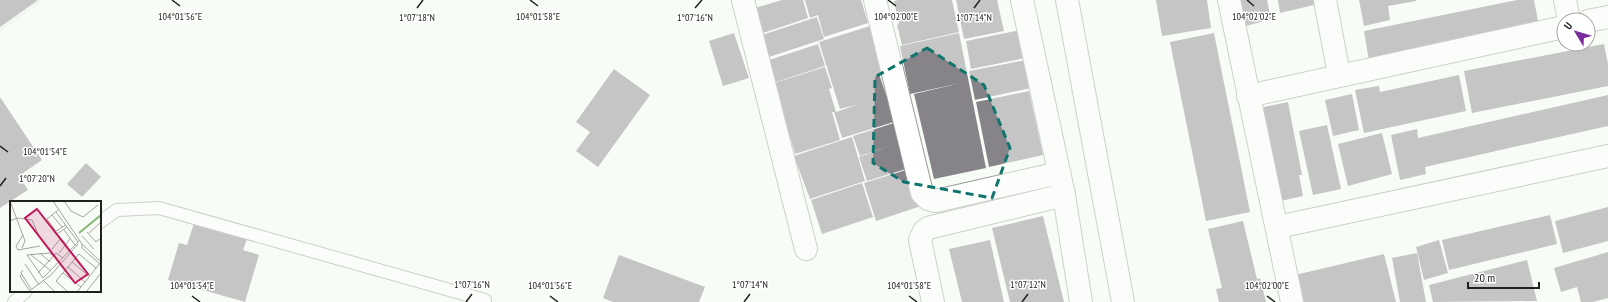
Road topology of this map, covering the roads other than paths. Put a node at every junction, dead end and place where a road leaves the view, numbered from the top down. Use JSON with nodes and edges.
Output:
{"nodes":[{"id":1,"x":742,"y":0,"type":"edge"},
{"id":2,"x":875,"y":0,"type":"edge"},
{"id":3,"x":1022,"y":0,"type":"edge"},
{"id":4,"x":1068,"y":0,"type":"edge"},
{"id":5,"x":1229,"y":0,"type":"edge"},
{"id":6,"x":1325,"y":0,"type":"edge"},
{"id":7,"x":1565,"y":0,"type":"edge"},
{"id":8,"x":1567,"y":12,"type":"edge"},
{"id":9,"x":1608,"y":17,"type":"edge"},
{"id":10,"x":1596,"y":20,"type":"edge"},
{"id":11,"x":1556,"y":29,"type":"edge"},
{"id":12,"x":1339,"y":75,"type":"junction"},
{"id":13,"x":1248,"y":96,"type":"junction"},
{"id":14,"x":1608,"y":156,"type":"edge"},
{"id":15,"x":1059,"y":173,"type":"junction"},
{"id":16,"x":1064,"y":195,"type":"junction"},
{"id":17,"x":101,"y":221,"type":"edge"},
{"id":18,"x":1278,"y":227,"type":"junction"},
{"id":19,"x":806,"y":249,"type":"dead end"},
{"id":20,"x":25,"y":292,"type":"edge"},
{"id":21,"x":485,"y":300,"type":"dead end"},
{"id":22,"x":14,"y":302,"type":"edge"},
{"id":23,"x":933,"y":302,"type":"edge"},
{"id":24,"x":1081,"y":302,"type":"edge"},
{"id":25,"x":1123,"y":302,"type":"edge"},
{"id":26,"x":1292,"y":302,"type":"edge"}],
"edges":[{"from":1,"to":19,"type":"street"},
{"from":2,"to":15,"type":"street"},
{"from":3,"to":15,"type":"street"},
{"from":4,"to":25,"type":"street"},
{"from":5,"to":13,"type":"street"},
{"from":6,"to":12,"type":"street"},
{"from":7,"to":8,"type":"street"},
{"from":9,"to":10,"type":"street"},
{"from":11,"to":12,"type":"street"},
{"from":12,"to":13,"type":"street"},
{"from":13,"to":18,"type":"street"},
{"from":14,"to":18,"type":"street"},
{"from":15,"to":16,"type":"street"},
{"from":16,"to":23,"type":"street"},
{"from":16,"to":24,"type":"street"},
{"from":17,"to":21,"type":"lane"},
{"from":18,"to":26,"type":"street"},
{"from":20,"to":22,"type":"lane"}]}
